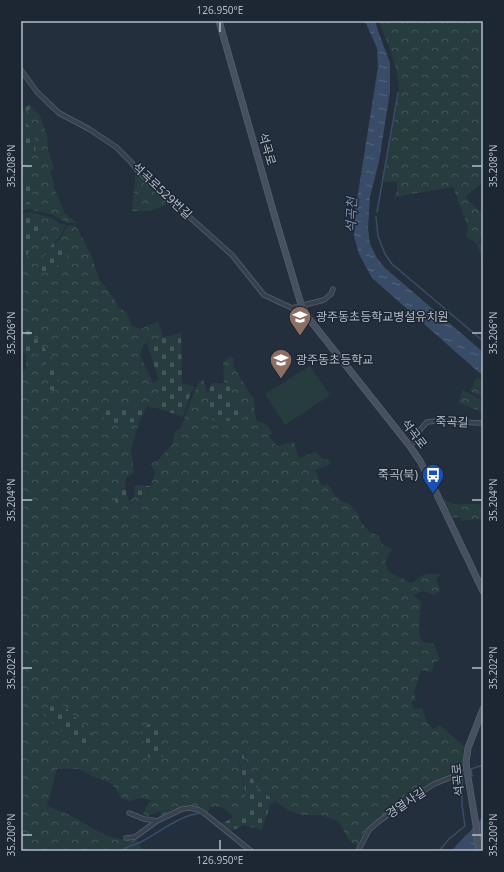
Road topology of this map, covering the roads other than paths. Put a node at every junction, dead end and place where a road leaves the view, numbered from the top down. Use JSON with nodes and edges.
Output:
{"nodes":[{"id":1,"x":219,"y":21,"type":"edge"},
{"id":2,"x":21,"y":70,"type":"edge"},
{"id":3,"x":333,"y":289,"type":"dead end"},
{"id":4,"x":302,"y":306,"type":"junction"},
{"id":5,"x":483,"y":423,"type":"edge"},
{"id":6,"x":409,"y":445,"type":"junction"},
{"id":7,"x":483,"y":591,"type":"edge"},
{"id":8,"x":483,"y":709,"type":"edge"},
{"id":9,"x":467,"y":771,"type":"junction"},
{"id":10,"x":129,"y":813,"type":"dead end"},
{"id":11,"x":157,"y":821,"type":"junction"},
{"id":12,"x":126,"y":838,"type":"dead end"},
{"id":13,"x":251,"y":851,"type":"edge"},
{"id":14,"x":358,"y":851,"type":"edge"},
{"id":15,"x":479,"y":851,"type":"edge"}],
"edges":[{"from":1,"to":4,"type":"street","name":"석곡로"},
{"from":2,"to":4,"type":"street","name":"석곡로529번길"},
{"from":3,"to":4,"type":"street"},
{"from":4,"to":6,"type":"street","name":"석곡로"},
{"from":5,"to":6,"type":"street","name":"죽곡길"},
{"from":6,"to":7,"type":"street","name":"석곡로"},
{"from":8,"to":9,"type":"street","name":"석곡로"},
{"from":9,"to":14,"type":"street","name":"경열사길"},
{"from":9,"to":15,"type":"street","name":"석곡로"},
{"from":10,"to":11,"type":"street"},
{"from":11,"to":12,"type":"street"},
{"from":11,"to":13,"type":"street"}]}
